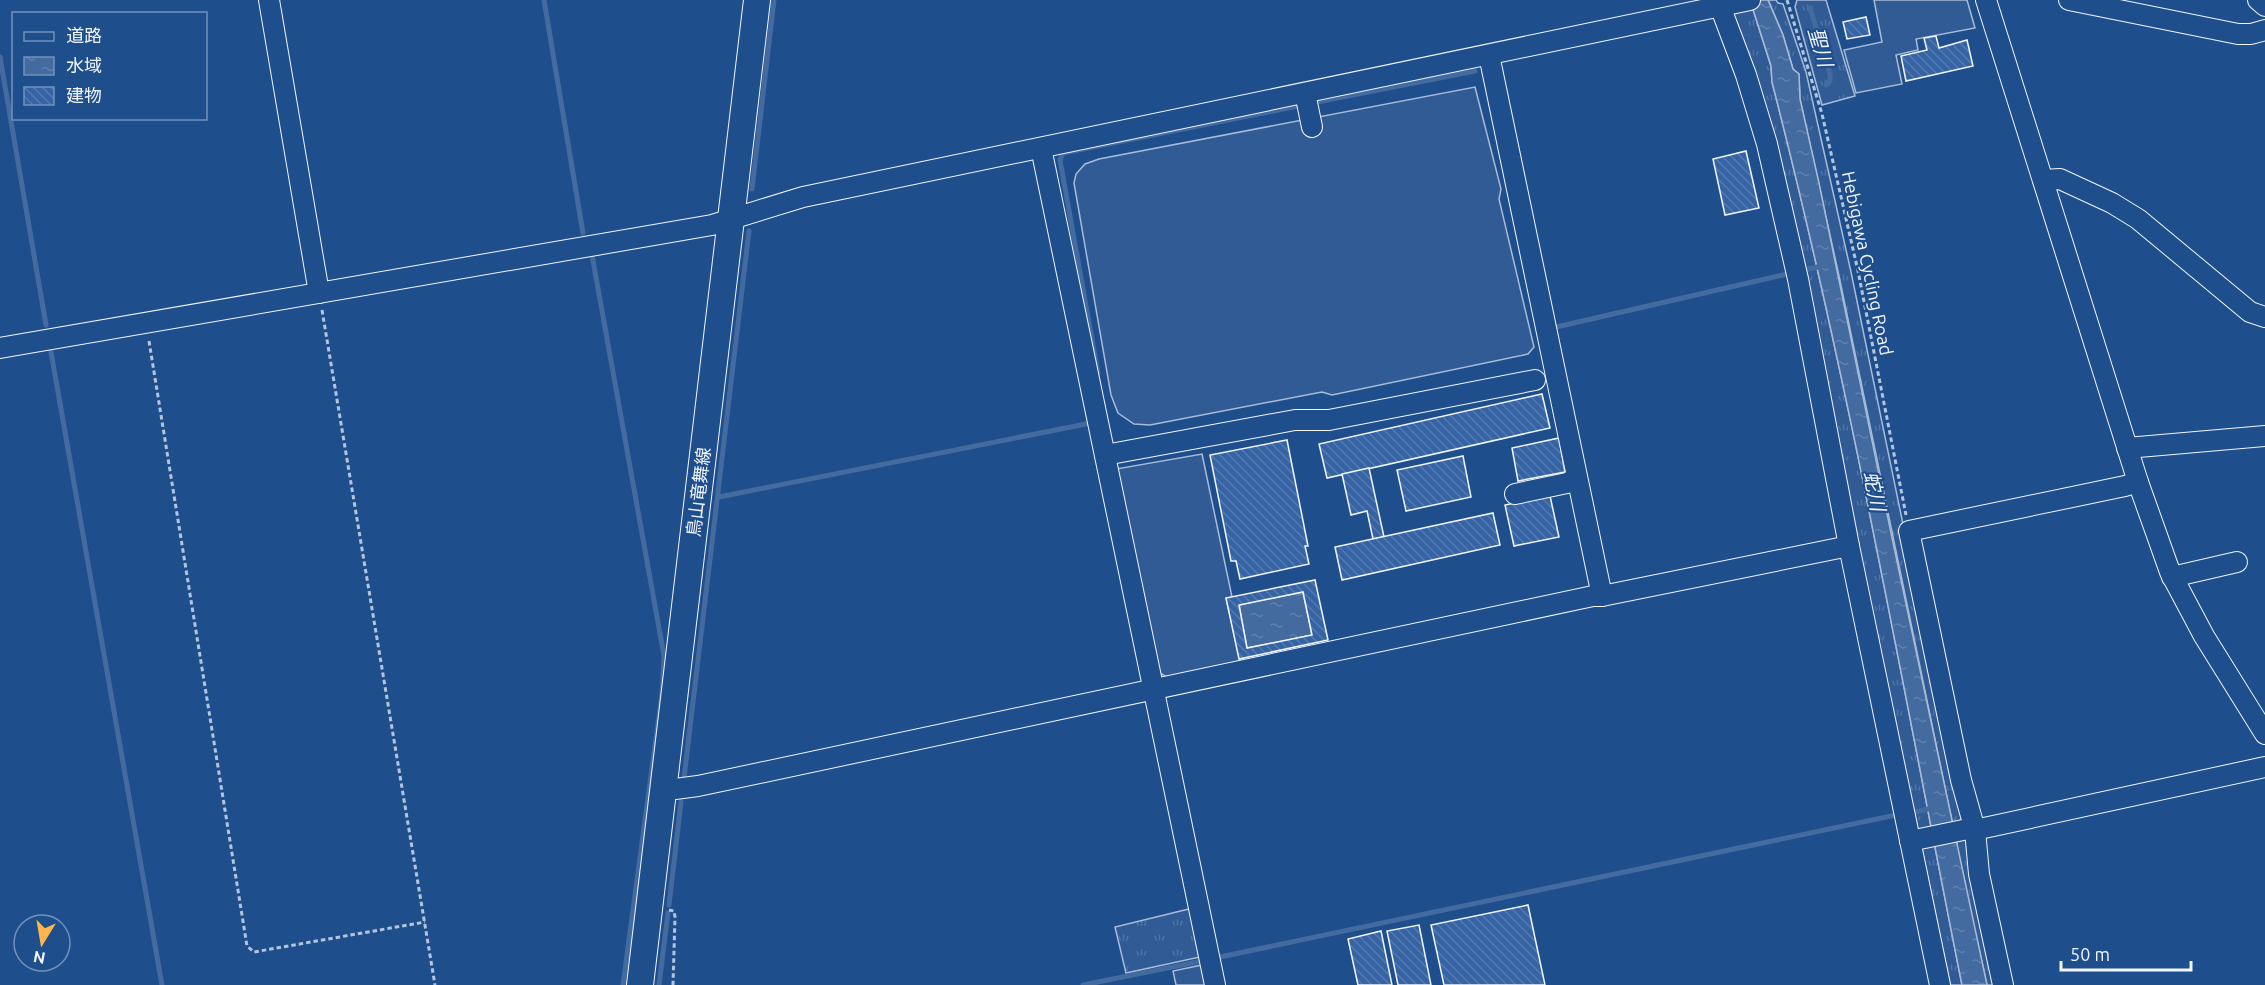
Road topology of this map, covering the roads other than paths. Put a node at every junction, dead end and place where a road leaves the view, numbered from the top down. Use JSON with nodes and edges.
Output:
{"nodes":[{"id":1,"x":269,"y":0,"type":"edge"},
{"id":2,"x":757,"y":0,"type":"edge"},
{"id":3,"x":1750,"y":0,"type":"edge"},
{"id":4,"x":1986,"y":0,"type":"edge"},
{"id":5,"x":2069,"y":0,"type":"edge"},
{"id":6,"x":2258,"y":0,"type":"edge"},
{"id":7,"x":1723,"y":6,"type":"junction"},
{"id":8,"x":2265,"y":6,"type":"edge"},
{"id":9,"x":2265,"y":30,"type":"edge"},
{"id":10,"x":1490,"y":55,"type":"junction"},
{"id":11,"x":1041,"y":148,"type":"junction"},
{"id":12,"x":2043,"y":180,"type":"junction"},
{"id":13,"x":730,"y":219,"type":"junction"},
{"id":14,"x":319,"y":293,"type":"junction"},
{"id":15,"x":2265,"y":317,"type":"edge"},
{"id":16,"x":0,"y":348,"type":"edge"},
{"id":17,"x":1535,"y":380,"type":"dead end"},
{"id":18,"x":2265,"y":436,"type":"edge"},
{"id":19,"x":2127,"y":448,"type":"junction"},
{"id":20,"x":1104,"y":455,"type":"junction"},
{"id":21,"x":1577,"y":478,"type":"junction"},
{"id":22,"x":2138,"y":482,"type":"junction"},
{"id":23,"x":1515,"y":494,"type":"dead end"},
{"id":24,"x":1849,"y":546,"type":"junction"},
{"id":25,"x":2237,"y":562,"type":"dead end"},
{"id":26,"x":2172,"y":577,"type":"junction"},
{"id":27,"x":1598,"y":596,"type":"junction"},
{"id":28,"x":1153,"y":690,"type":"junction"},
{"id":29,"x":2265,"y":734,"type":"edge"},
{"id":30,"x":2265,"y":767,"type":"edge"},
{"id":31,"x":663,"y":788,"type":"junction"},
{"id":32,"x":1971,"y":829,"type":"junction"},
{"id":33,"x":1913,"y":841,"type":"junction"},
{"id":34,"x":640,"y":985,"type":"edge"},
{"id":35,"x":1215,"y":985,"type":"edge"},
{"id":36,"x":1940,"y":985,"type":"edge"},
{"id":37,"x":2004,"y":985,"type":"edge"}],
"edges":[{"from":1,"to":14,"type":"street"},
{"from":2,"to":13,"type":"main road","name":"鳥山竜舞線"},
{"from":3,"to":7,"type":"street"},
{"from":4,"to":12,"type":"street"},
{"from":5,"to":9,"type":"street"},
{"from":6,"to":8,"type":"street"},
{"from":7,"to":10,"type":"street"},
{"from":7,"to":24,"type":"street"},
{"from":10,"to":11,"type":"street"},
{"from":10,"to":21,"type":"street"},
{"from":11,"to":13,"type":"street"},
{"from":11,"to":20,"type":"street"},
{"from":12,"to":15,"type":"street"},
{"from":12,"to":19,"type":"street"},
{"from":13,"to":14,"type":"street"},
{"from":13,"to":31,"type":"main road","name":"鳥山竜舞線"},
{"from":14,"to":16,"type":"street"},
{"from":17,"to":20,"type":"street"},
{"from":18,"to":19,"type":"street"},
{"from":19,"to":22,"type":"street"},
{"from":20,"to":28,"type":"street"},
{"from":21,"to":23,"type":"street"},
{"from":21,"to":27,"type":"street"},
{"from":22,"to":26,"type":"street"},
{"from":22,"to":32,"type":"street"},
{"from":24,"to":27,"type":"street"},
{"from":24,"to":33,"type":"street"},
{"from":25,"to":26,"type":"street"},
{"from":26,"to":29,"type":"street"},
{"from":27,"to":28,"type":"street"},
{"from":28,"to":31,"type":"street"},
{"from":28,"to":35,"type":"street"},
{"from":30,"to":32,"type":"street"},
{"from":31,"to":34,"type":"main road","name":"鳥山竜舞線"},
{"from":32,"to":33,"type":"street"},
{"from":32,"to":37,"type":"street"},
{"from":33,"to":36,"type":"street"}]}
